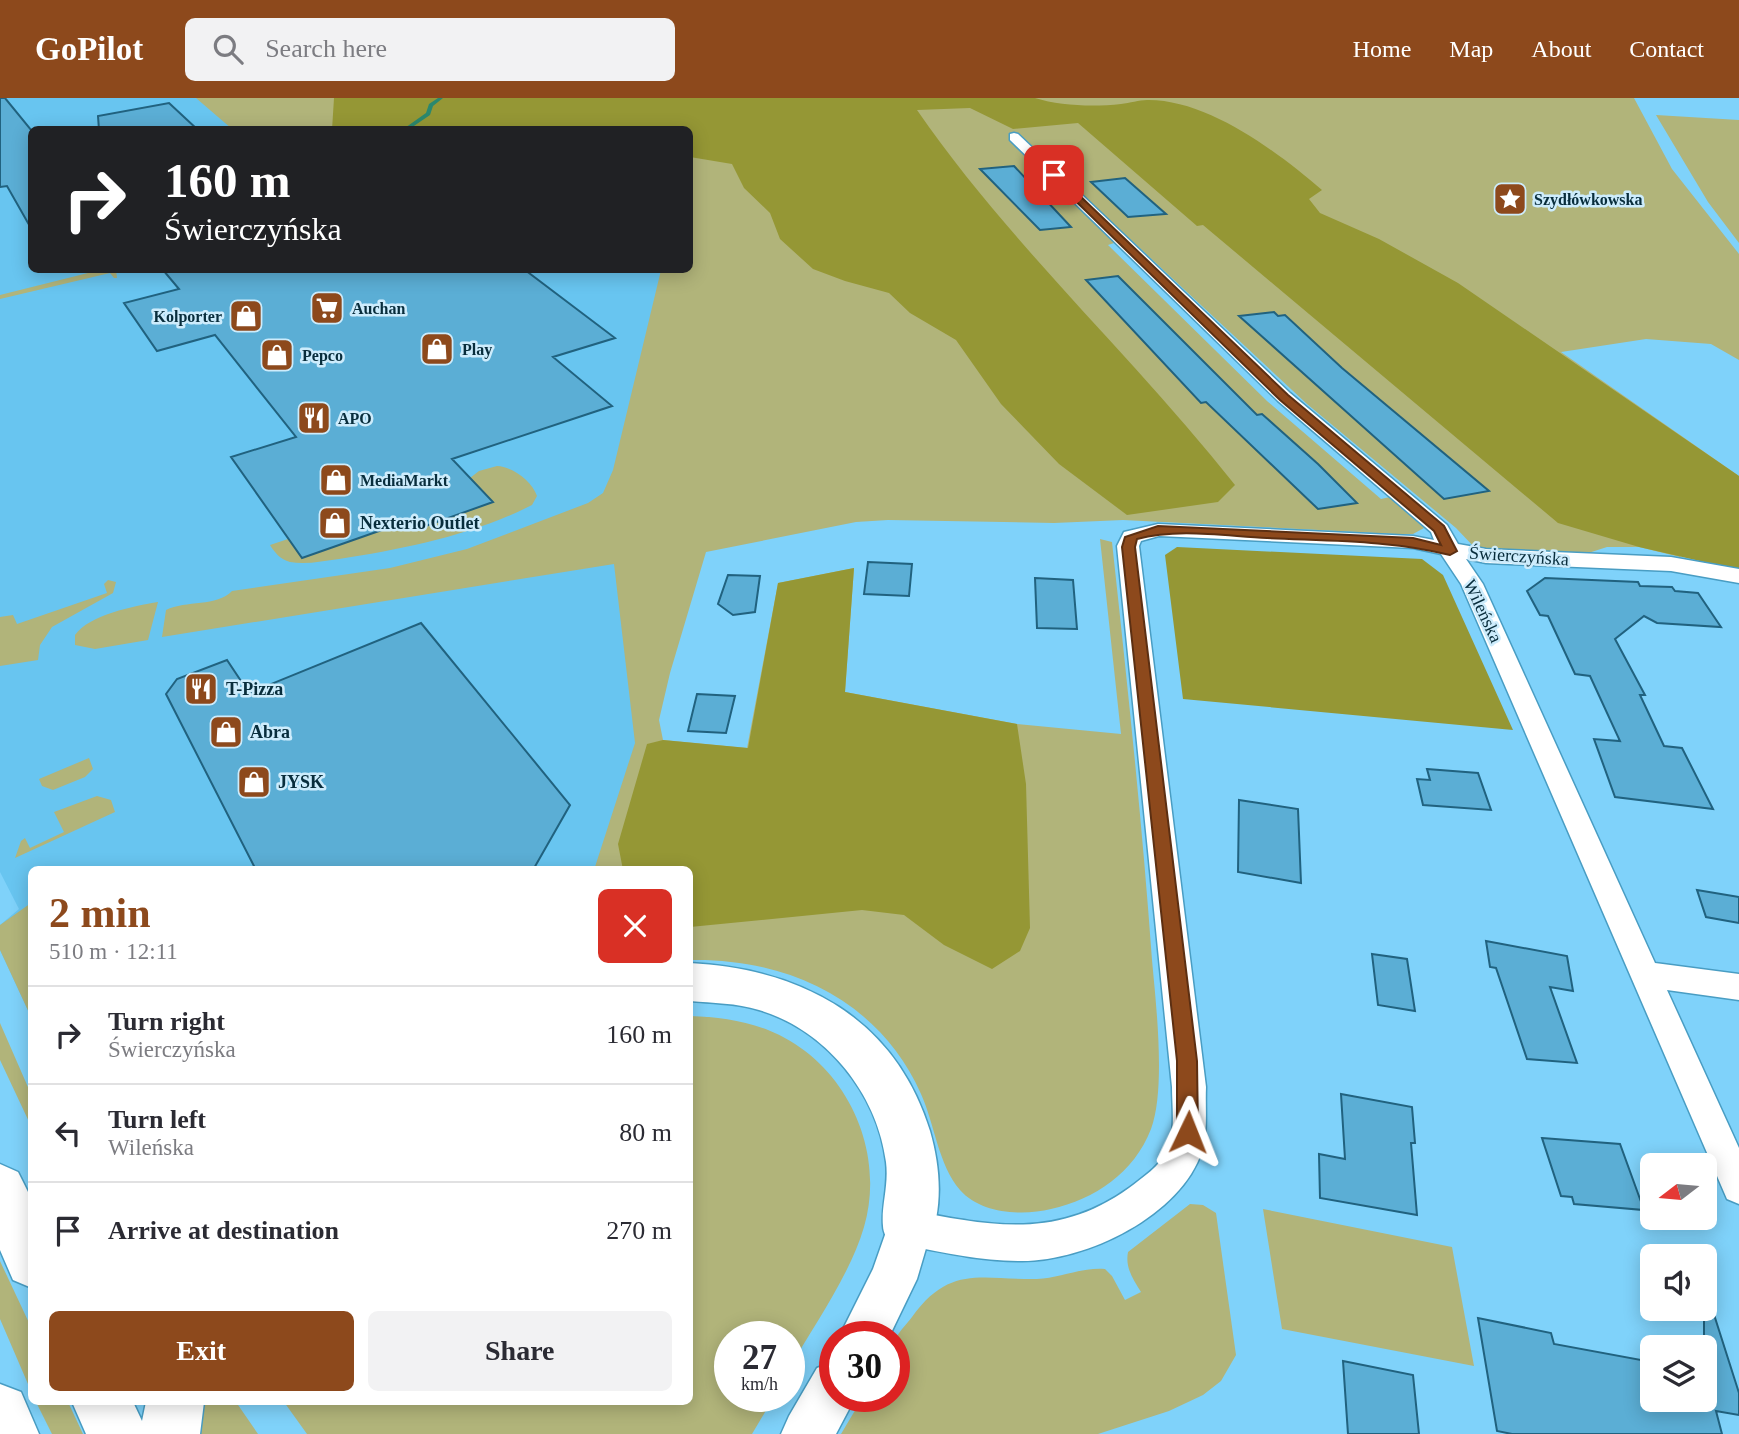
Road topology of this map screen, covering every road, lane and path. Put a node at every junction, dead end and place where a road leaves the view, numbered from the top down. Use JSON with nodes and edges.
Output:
{"nodes":[{"id":1,"x":1014,"y":137,"type":"dead end"},
{"id":2,"x":1450,"y":551,"type":"junction"},
{"id":3,"x":1739,"y":576,"type":"edge"},
{"id":4,"x":1645,"y":974,"type":"junction"},
{"id":5,"x":693,"y":982,"type":"edge"},
{"id":6,"x":1739,"y":987,"type":"edge"},
{"id":7,"x":1739,"y":1187,"type":"edge"},
{"id":8,"x":0,"y":1189,"type":"edge"},
{"id":9,"x":909,"y":1228,"type":"junction"},
{"id":10,"x":28,"y":1252,"type":"edge"},
{"id":11,"x":872,"y":1321,"type":"edge"},
{"id":12,"x":103,"y":1405,"type":"edge"},
{"id":13,"x":175,"y":1405,"type":"edge"},
{"id":14,"x":820,"y":1412,"type":"edge"},
{"id":15,"x":0,"y":1413,"type":"edge"},
{"id":16,"x":9,"y":1434,"type":"edge"},
{"id":17,"x":118,"y":1434,"type":"edge"},
{"id":18,"x":170,"y":1434,"type":"edge"},
{"id":19,"x":807,"y":1434,"type":"edge"}],
"edges":[{"from":1,"to":2,"type":"street","name":"Wileńska"},
{"from":2,"to":3,"type":"street","name":"Świerczyńska"},
{"from":2,"to":4,"type":"street","name":"Wileńska"},
{"from":2,"to":9,"type":"street","name":"Świerczyńska"},
{"from":4,"to":6,"type":"street"},
{"from":4,"to":7,"type":"street","name":"Wileńska"},
{"from":5,"to":9,"type":"main road"},
{"from":8,"to":10,"type":"main road"},
{"from":9,"to":11,"type":"street"},
{"from":12,"to":17,"type":"main road"},
{"from":13,"to":18,"type":"main road"},
{"from":14,"to":19,"type":"street"},
{"from":15,"to":16,"type":"main road"}]}
